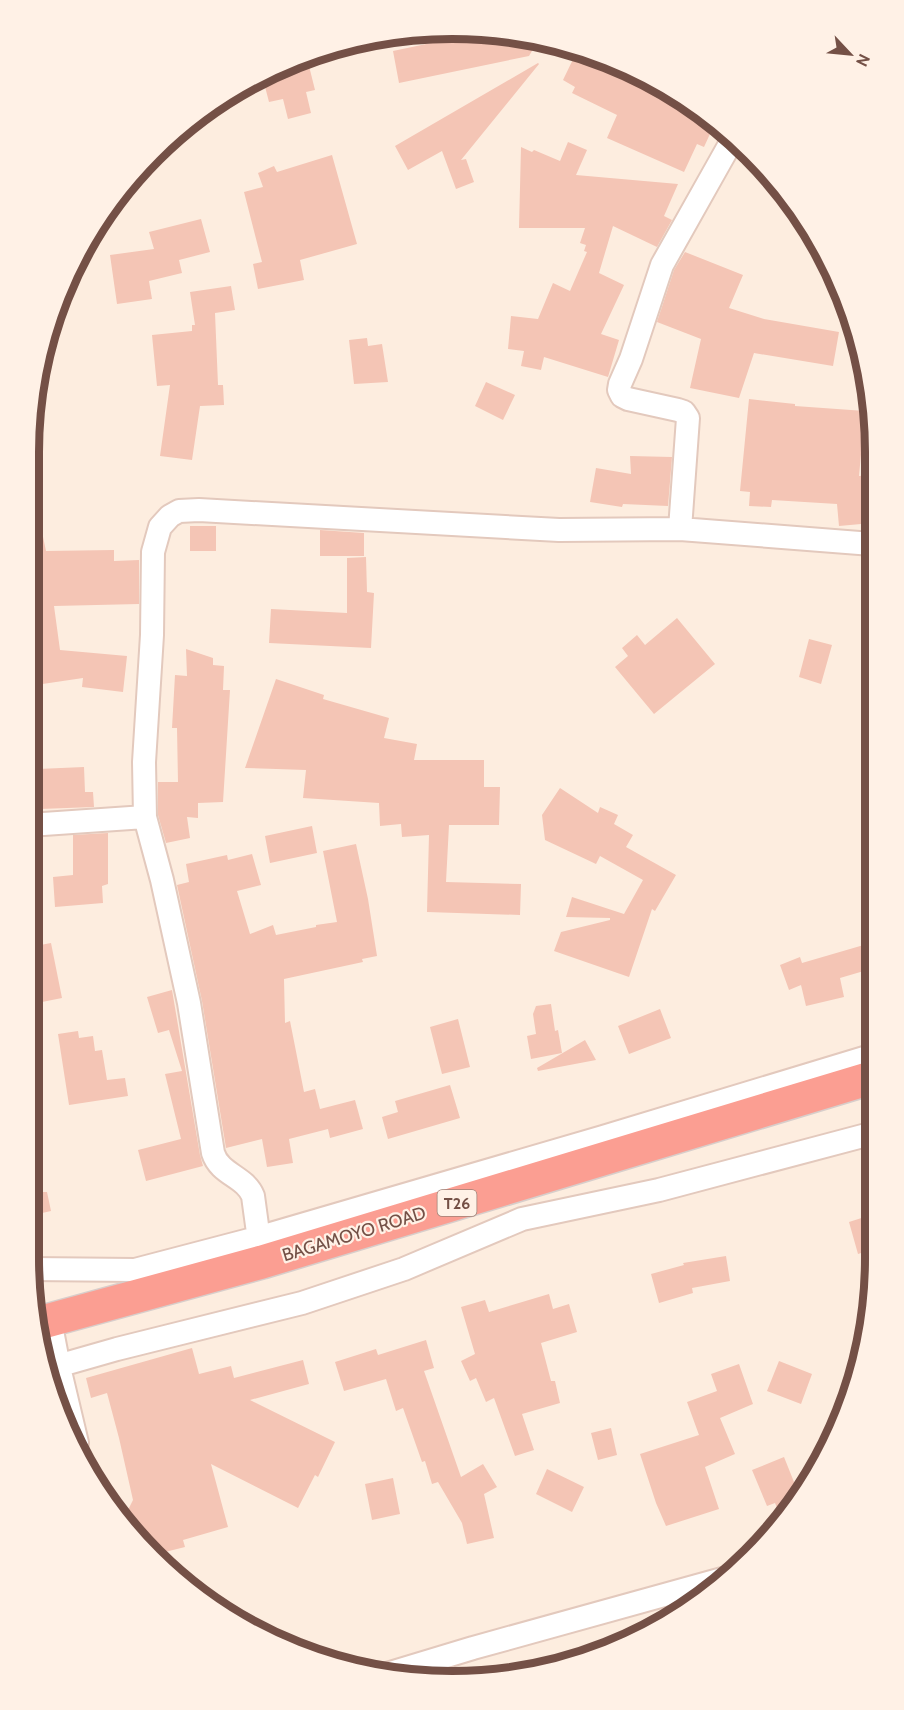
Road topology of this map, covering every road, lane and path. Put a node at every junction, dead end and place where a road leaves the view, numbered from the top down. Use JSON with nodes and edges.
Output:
{"nodes":[{"id":1,"x":729,"y":146,"type":"edge"},
{"id":2,"x":680,"y":529,"type":"junction"},
{"id":3,"x":865,"y":543,"type":"edge"},
{"id":4,"x":146,"y":817,"type":"junction"},
{"id":5,"x":39,"y":824,"type":"edge"},
{"id":6,"x":865,"y":1058,"type":"edge"},
{"id":7,"x":865,"y":1080,"type":"edge"},
{"id":8,"x":865,"y":1135,"type":"edge"},
{"id":9,"x":260,"y":1250,"type":"junction"},
{"id":10,"x":39,"y":1269,"type":"edge"},
{"id":11,"x":45,"y":1322,"type":"edge"},
{"id":12,"x":51,"y":1356,"type":"edge"},
{"id":13,"x":53,"y":1368,"type":"edge"},
{"id":14,"x":706,"y":1583,"type":"edge"},
{"id":15,"x":407,"y":1668,"type":"edge"}],
"edges":[{"from":1,"to":2,"type":"street"},
{"from":2,"to":3,"type":"street"},
{"from":2,"to":4,"type":"street"},
{"from":4,"to":5,"type":"street"},
{"from":4,"to":9,"type":"street"},
{"from":6,"to":9,"type":"street"},
{"from":7,"to":9,"type":"highway","name":"BAGAMOYO ROAD","number":"T26"},
{"from":8,"to":13,"type":"street"},
{"from":9,"to":10,"type":"street"},
{"from":9,"to":11,"type":"highway","name":"BAGAMOYO ROAD","number":"T26"},
{"from":11,"to":12,"type":"street"},
{"from":14,"to":15,"type":"street"}]}
